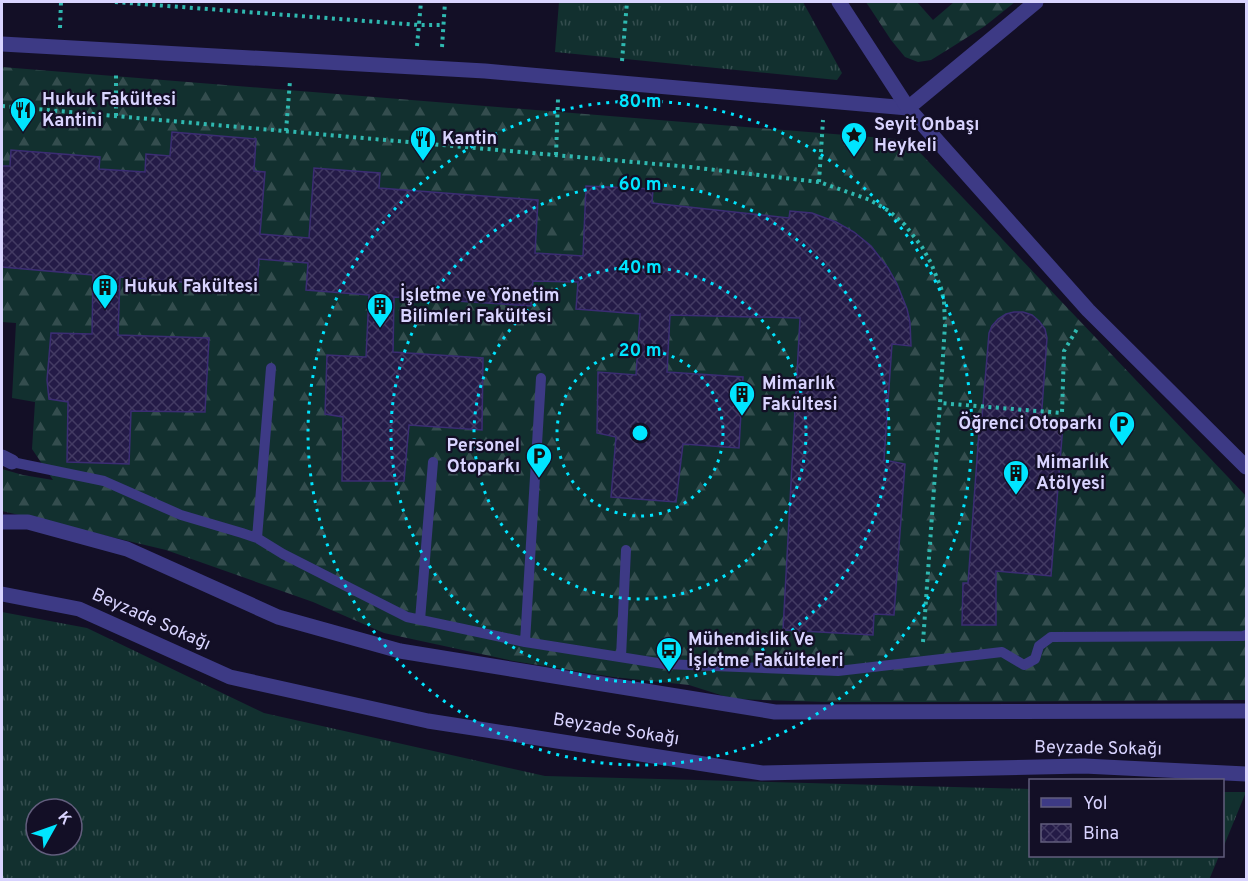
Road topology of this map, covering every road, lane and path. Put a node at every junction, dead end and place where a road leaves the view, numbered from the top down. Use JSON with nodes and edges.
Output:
{"nodes":[{"id":1,"x":115,"y":2,"type":"edge"},
{"id":2,"x":421,"y":2,"type":"edge"},
{"id":3,"x":445,"y":2,"type":"edge"},
{"id":4,"x":627,"y":2,"type":"edge"},
{"id":5,"x":839,"y":2,"type":"edge"},
{"id":6,"x":1036,"y":2,"type":"edge"},
{"id":7,"x":419,"y":25,"type":"junction"},
{"id":8,"x":444,"y":25,"type":"junction"},
{"id":9,"x":2,"y":44,"type":"edge"},
{"id":10,"x":116,"y":50,"type":"junction"},
{"id":11,"x":291,"y":60,"type":"junction"},
{"id":12,"x":416,"y":68,"type":"junction"},
{"id":13,"x":441,"y":69,"type":"junction"},
{"id":14,"x":559,"y":78,"type":"junction"},
{"id":15,"x":620,"y":83,"type":"junction"},
{"id":16,"x":824,"y":101,"type":"junction"},
{"id":17,"x":2,"y":106,"type":"edge"},
{"id":18,"x":908,"y":108,"type":"junction"},
{"id":19,"x":116,"y":116,"type":"junction"},
{"id":20,"x":286,"y":131,"type":"junction"},
{"id":21,"x":556,"y":155,"type":"junction"},
{"id":22,"x":819,"y":182,"type":"junction"},
{"id":23,"x":1088,"y":310,"type":"junction"},
{"id":24,"x":271,"y":368,"type":"dead end"},
{"id":25,"x":541,"y":378,"type":"dead end"},
{"id":26,"x":940,"y":403,"type":"junction"},
{"id":27,"x":7,"y":460,"type":"edge"},
{"id":28,"x":433,"y":462,"type":"dead end"},
{"id":29,"x":1246,"y":467,"type":"edge"},
{"id":30,"x":2,"y":522,"type":"edge"},
{"id":31,"x":257,"y":538,"type":"junction"},
{"id":32,"x":626,"y":550,"type":"dead end"},
{"id":33,"x":2,"y":594,"type":"edge"},
{"id":34,"x":420,"y":620,"type":"junction"},
{"id":35,"x":1246,"y":634,"type":"edge"},
{"id":36,"x":525,"y":642,"type":"junction"},
{"id":37,"x":621,"y":657,"type":"junction"},
{"id":38,"x":921,"y":662,"type":"junction"},
{"id":39,"x":1246,"y":711,"type":"edge"},
{"id":40,"x":1246,"y":774,"type":"edge"}],
"edges":[{"from":1,"to":7,"type":"path"},
{"from":2,"to":7,"type":"path"},
{"from":3,"to":8,"type":"path"},
{"from":4,"to":15,"type":"path"},
{"from":5,"to":18,"type":"street"},
{"from":6,"to":18,"type":"street"},
{"from":7,"to":8,"type":"path"},
{"from":7,"to":12,"type":"path"},
{"from":8,"to":13,"type":"path"},
{"from":9,"to":10,"type":"street"},
{"from":10,"to":11,"type":"street"},
{"from":10,"to":19,"type":"path"},
{"from":11,"to":12,"type":"street"},
{"from":11,"to":20,"type":"path"},
{"from":12,"to":13,"type":"street"},
{"from":13,"to":14,"type":"street"},
{"from":14,"to":15,"type":"street"},
{"from":14,"to":21,"type":"path"},
{"from":15,"to":16,"type":"street"},
{"from":16,"to":18,"type":"street"},
{"from":16,"to":22,"type":"path"},
{"from":17,"to":19,"type":"path"},
{"from":18,"to":23,"type":"street"},
{"from":19,"to":20,"type":"path"},
{"from":20,"to":21,"type":"path"},
{"from":21,"to":22,"type":"path"},
{"from":22,"to":26,"type":"path"},
{"from":23,"to":26,"type":"path"},
{"from":23,"to":29,"type":"street"},
{"from":24,"to":31,"type":"lane"},
{"from":25,"to":36,"type":"lane"},
{"from":26,"to":38,"type":"path"},
{"from":27,"to":31,"type":"lane"},
{"from":28,"to":34,"type":"lane"},
{"from":30,"to":39,"type":"street"},
{"from":31,"to":34,"type":"lane"},
{"from":32,"to":37,"type":"lane"},
{"from":33,"to":40,"type":"street","name":"Beyzade Sokağı"},
{"from":34,"to":36,"type":"lane"},
{"from":35,"to":38,"type":"lane"},
{"from":36,"to":37,"type":"lane"},
{"from":37,"to":38,"type":"lane"}]}
